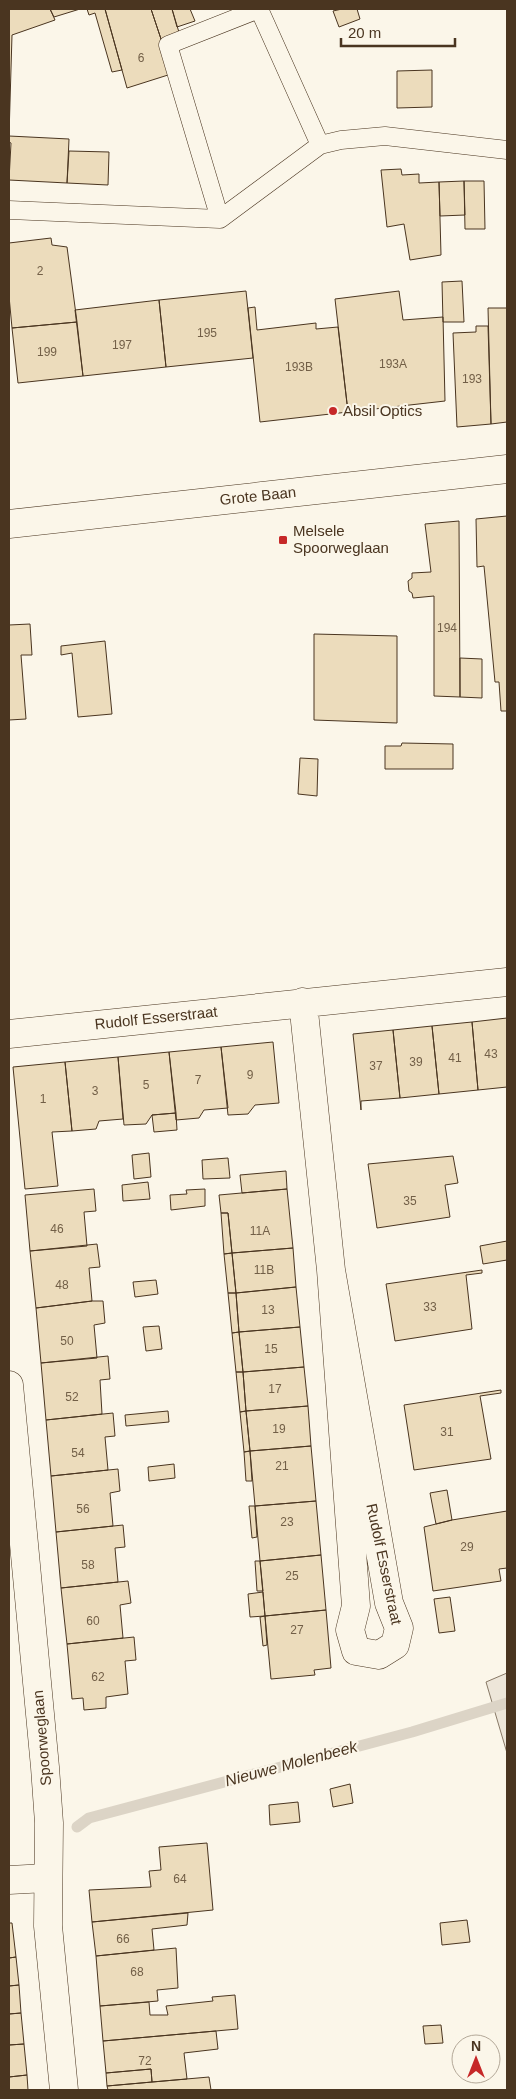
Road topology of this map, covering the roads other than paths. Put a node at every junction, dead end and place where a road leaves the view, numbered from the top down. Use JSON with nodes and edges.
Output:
{"nodes":[{"id":1,"x":320,"y":145,"type":"junction"},
{"id":2,"x":507,"y":150,"type":"edge"},
{"id":3,"x":9,"y":210,"type":"edge"},
{"id":4,"x":220,"y":219,"type":"junction"},
{"id":5,"x":507,"y":469,"type":"edge"},
{"id":6,"x":9,"y":524,"type":"edge"},
{"id":7,"x":507,"y":982,"type":"edge"},
{"id":8,"x":303,"y":1002,"type":"junction"},
{"id":9,"x":9,"y":1034,"type":"edge"},
{"id":10,"x":331,"y":1270,"type":"junction"},
{"id":11,"x":9,"y":1385,"type":"edge"},
{"id":12,"x":47,"y":1878,"type":"junction"},
{"id":13,"x":9,"y":1880,"type":"edge"},
{"id":14,"x":64,"y":2090,"type":"edge"}],
"edges":[{"from":1,"to":2,"type":"lane"},
{"from":1,"to":4,"type":"lane"},
{"from":1,"to":4,"type":"lane"},
{"from":3,"to":4,"type":"lane"},
{"from":5,"to":6,"type":"street","name":"Grote Baan"},
{"from":7,"to":8,"type":"street","name":"Rudolf Esserstraat"},
{"from":8,"to":9,"type":"street","name":"Rudolf Esserstraat"},
{"from":8,"to":10,"type":"street","name":"Rudolf Esserstraat"},
{"from":10,"to":10,"type":"street","name":"Rudolf Esserstraat"},
{"from":11,"to":12,"type":"street","name":"Spoorweglaan"},
{"from":12,"to":13,"type":"street"},
{"from":12,"to":14,"type":"street","name":"Spoorweglaan"}]}
